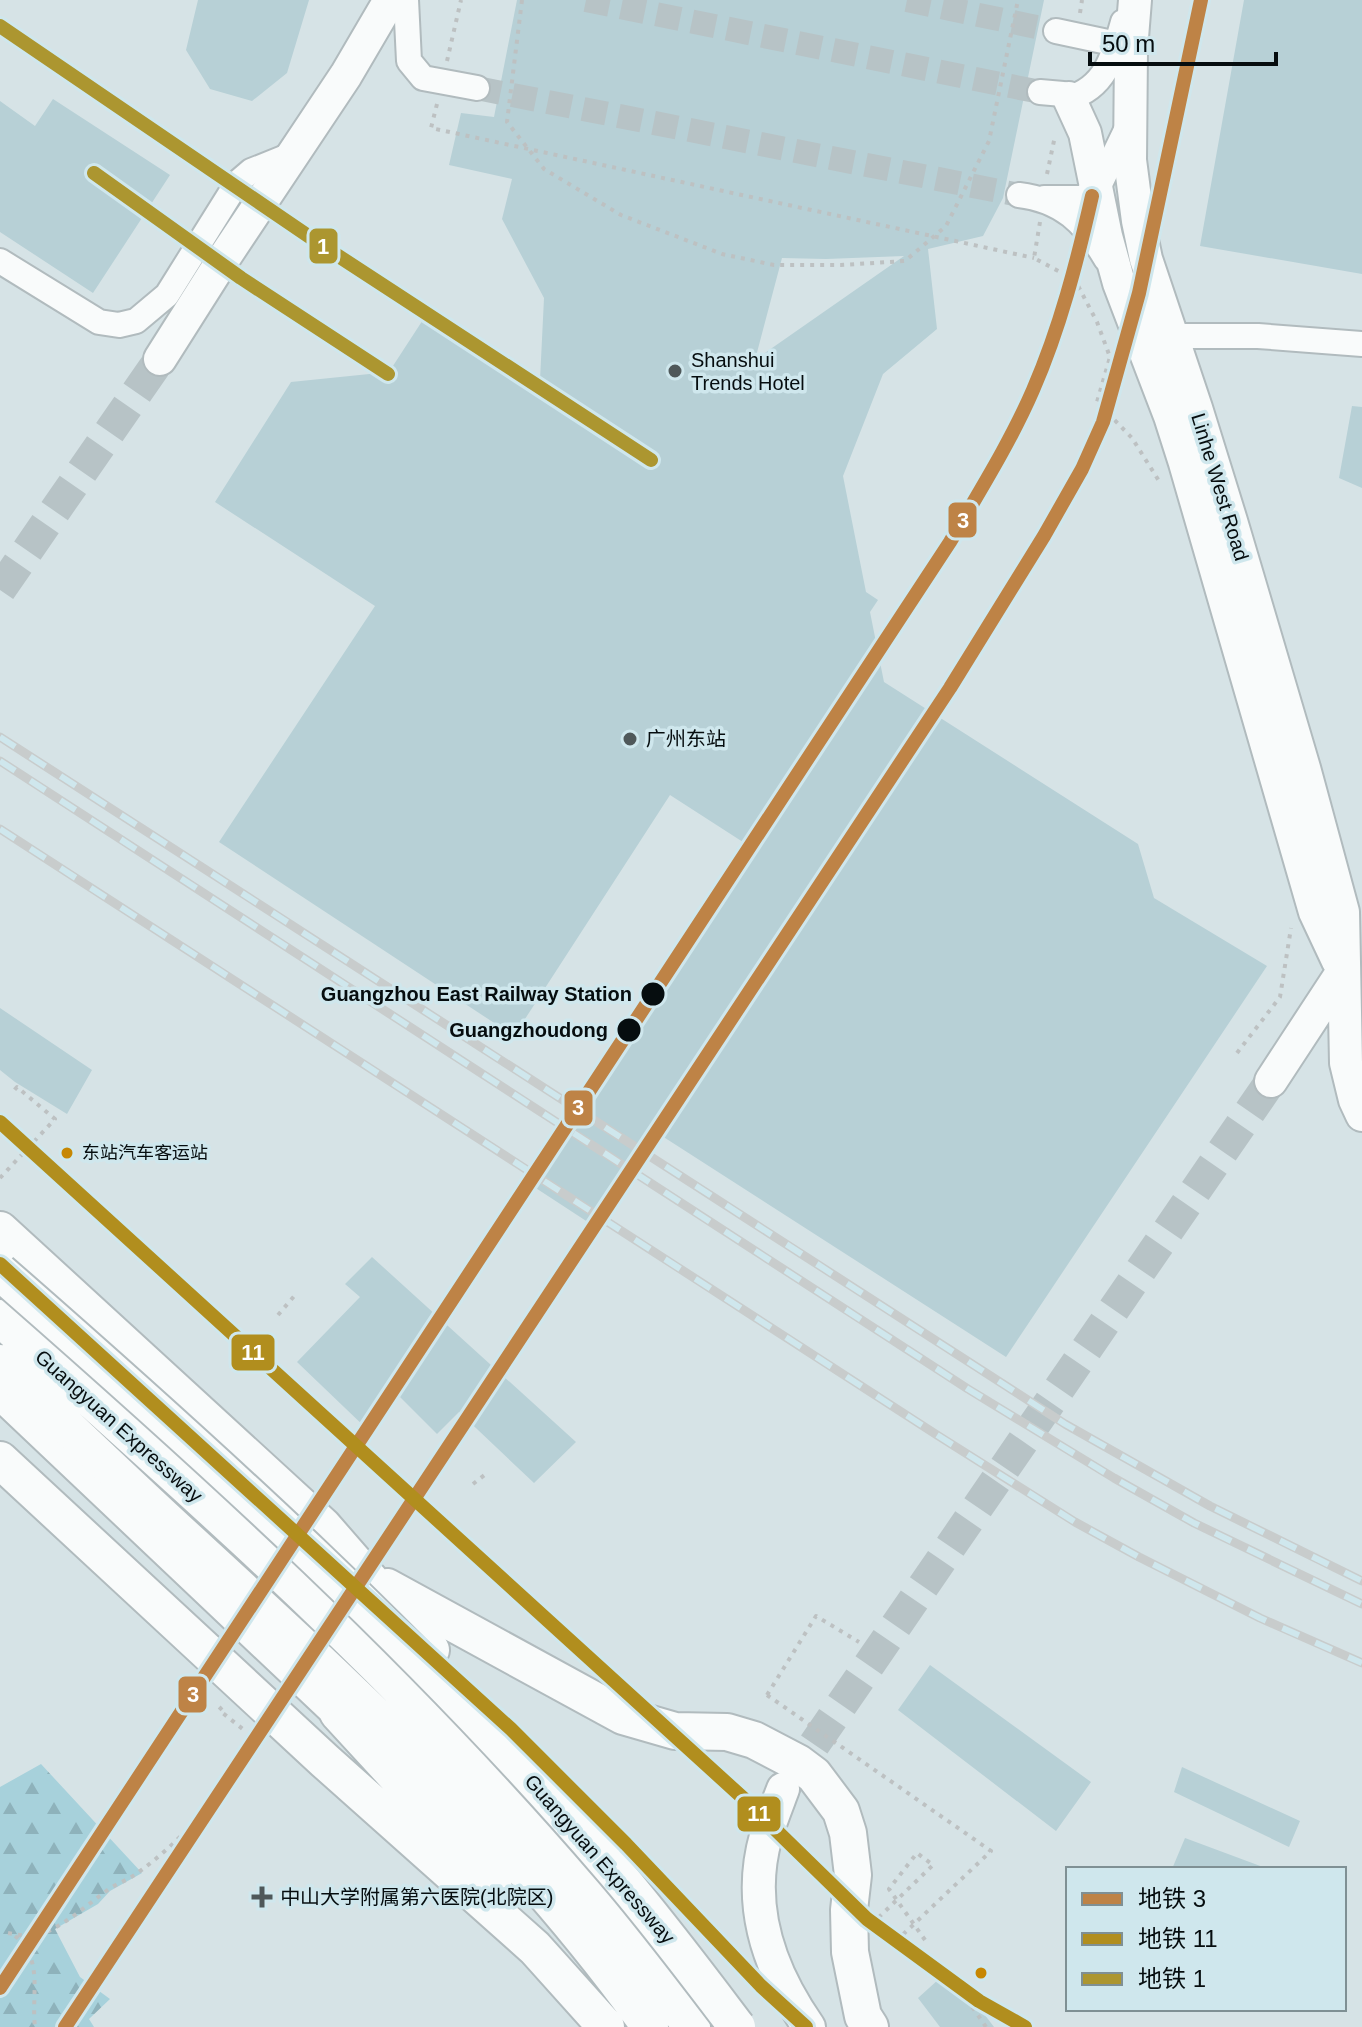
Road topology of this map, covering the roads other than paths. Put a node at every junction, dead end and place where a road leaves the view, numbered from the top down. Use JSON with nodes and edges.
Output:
{"nodes":[{"id":1,"x":390,"y":0,"type":"edge"},
{"id":2,"x":406,"y":0,"type":"edge"},
{"id":3,"x":1132,"y":0,"type":"edge"},
{"id":4,"x":1056,"y":31,"type":"tunnel mouth"},
{"id":5,"x":1117,"y":44,"type":"junction"},
{"id":6,"x":477,"y":88,"type":"tunnel mouth"},
{"id":7,"x":1055,"y":95,"type":"joint"},
{"id":8,"x":1129,"y":123,"type":"junction"},
{"id":9,"x":291,"y":155,"type":"junction"},
{"id":10,"x":1097,"y":187,"type":"junction"},
{"id":11,"x":1019,"y":195,"type":"tunnel mouth"},
{"id":12,"x":1044,"y":198,"type":"junction"},
{"id":13,"x":0,"y":261,"type":"edge"},
{"id":14,"x":1119,"y":283,"type":"junction"},
{"id":15,"x":1171,"y":336,"type":"junction"},
{"id":16,"x":1362,"y":344,"type":"edge"},
{"id":17,"x":160,"y":359,"type":"tunnel mouth"},
{"id":18,"x":1352,"y":973,"type":"edge"},
{"id":19,"x":1271,"y":1081,"type":"tunnel mouth"},
{"id":20,"x":1362,"y":1115,"type":"edge"},
{"id":21,"x":0,"y":1230,"type":"edge"},
{"id":22,"x":0,"y":1272,"type":"edge"},
{"id":23,"x":0,"y":1318,"type":"edge"},
{"id":24,"x":0,"y":1363,"type":"edge"},
{"id":25,"x":0,"y":1393,"type":"edge"},
{"id":26,"x":0,"y":1460,"type":"edge"},
{"id":27,"x":365,"y":1575,"type":"junction"},
{"id":28,"x":338,"y":1713,"type":"junction"},
{"id":29,"x":783,"y":1789,"type":"tunnel mouth"},
{"id":30,"x":576,"y":1933,"type":"junction"},
{"id":31,"x":562,"y":1976,"type":"junction"},
{"id":32,"x":868,"y":2023,"type":"edge"},
{"id":33,"x":606,"y":2027,"type":"edge"},
{"id":34,"x":650,"y":2027,"type":"edge"},
{"id":35,"x":692,"y":2027,"type":"edge"},
{"id":36,"x":715,"y":2027,"type":"edge"},
{"id":37,"x":737,"y":2027,"type":"edge"},
{"id":38,"x":809,"y":2027,"type":"edge"}],
"edges":[{"from":1,"to":9,"type":"main road"},
{"from":2,"to":6,"type":"street"},
{"from":3,"to":5,"type":"street"},
{"from":3,"to":8,"type":"main road","name":"Linhe West Road"},
{"from":4,"to":5,"type":"street"},
{"from":5,"to":7,"type":"street"},
{"from":7,"to":10,"type":"main road","name":"Linhe West Road"},
{"from":8,"to":10,"type":"street"},
{"from":8,"to":15,"type":"main road","name":"Linhe West Road"},
{"from":9,"to":13,"type":"street"},
{"from":9,"to":17,"type":"main road"},
{"from":10,"to":12,"type":"street"},
{"from":10,"to":14,"type":"main road","name":"Linhe West Road"},
{"from":11,"to":12,"type":"street"},
{"from":12,"to":14,"type":"street"},
{"from":14,"to":18,"type":"main road","name":"Linhe West Road"},
{"from":15,"to":16,"type":"street"},
{"from":15,"to":18,"type":"main road","name":"Linhe West Road"},
{"from":18,"to":19,"type":"main road"},
{"from":18,"to":20,"type":"main road","name":"Linhe West Road"},
{"from":21,"to":27,"type":"highway"},
{"from":22,"to":37,"type":"highway","name":"Guangyuan Expressway","bridge":true},
{"from":23,"to":35,"type":"highway","name":"Guangyuan Expressway"},
{"from":24,"to":30,"type":"highway"},
{"from":25,"to":28,"type":"main road"},
{"from":26,"to":31,"type":"highway"},
{"from":27,"to":32,"type":"highway"},
{"from":27,"to":36,"type":"highway"},
{"from":28,"to":30,"type":"highway"},
{"from":28,"to":31,"type":"highway"},
{"from":29,"to":38,"type":"main road"},
{"from":30,"to":34,"type":"highway"},
{"from":31,"to":33,"type":"highway"}]}
